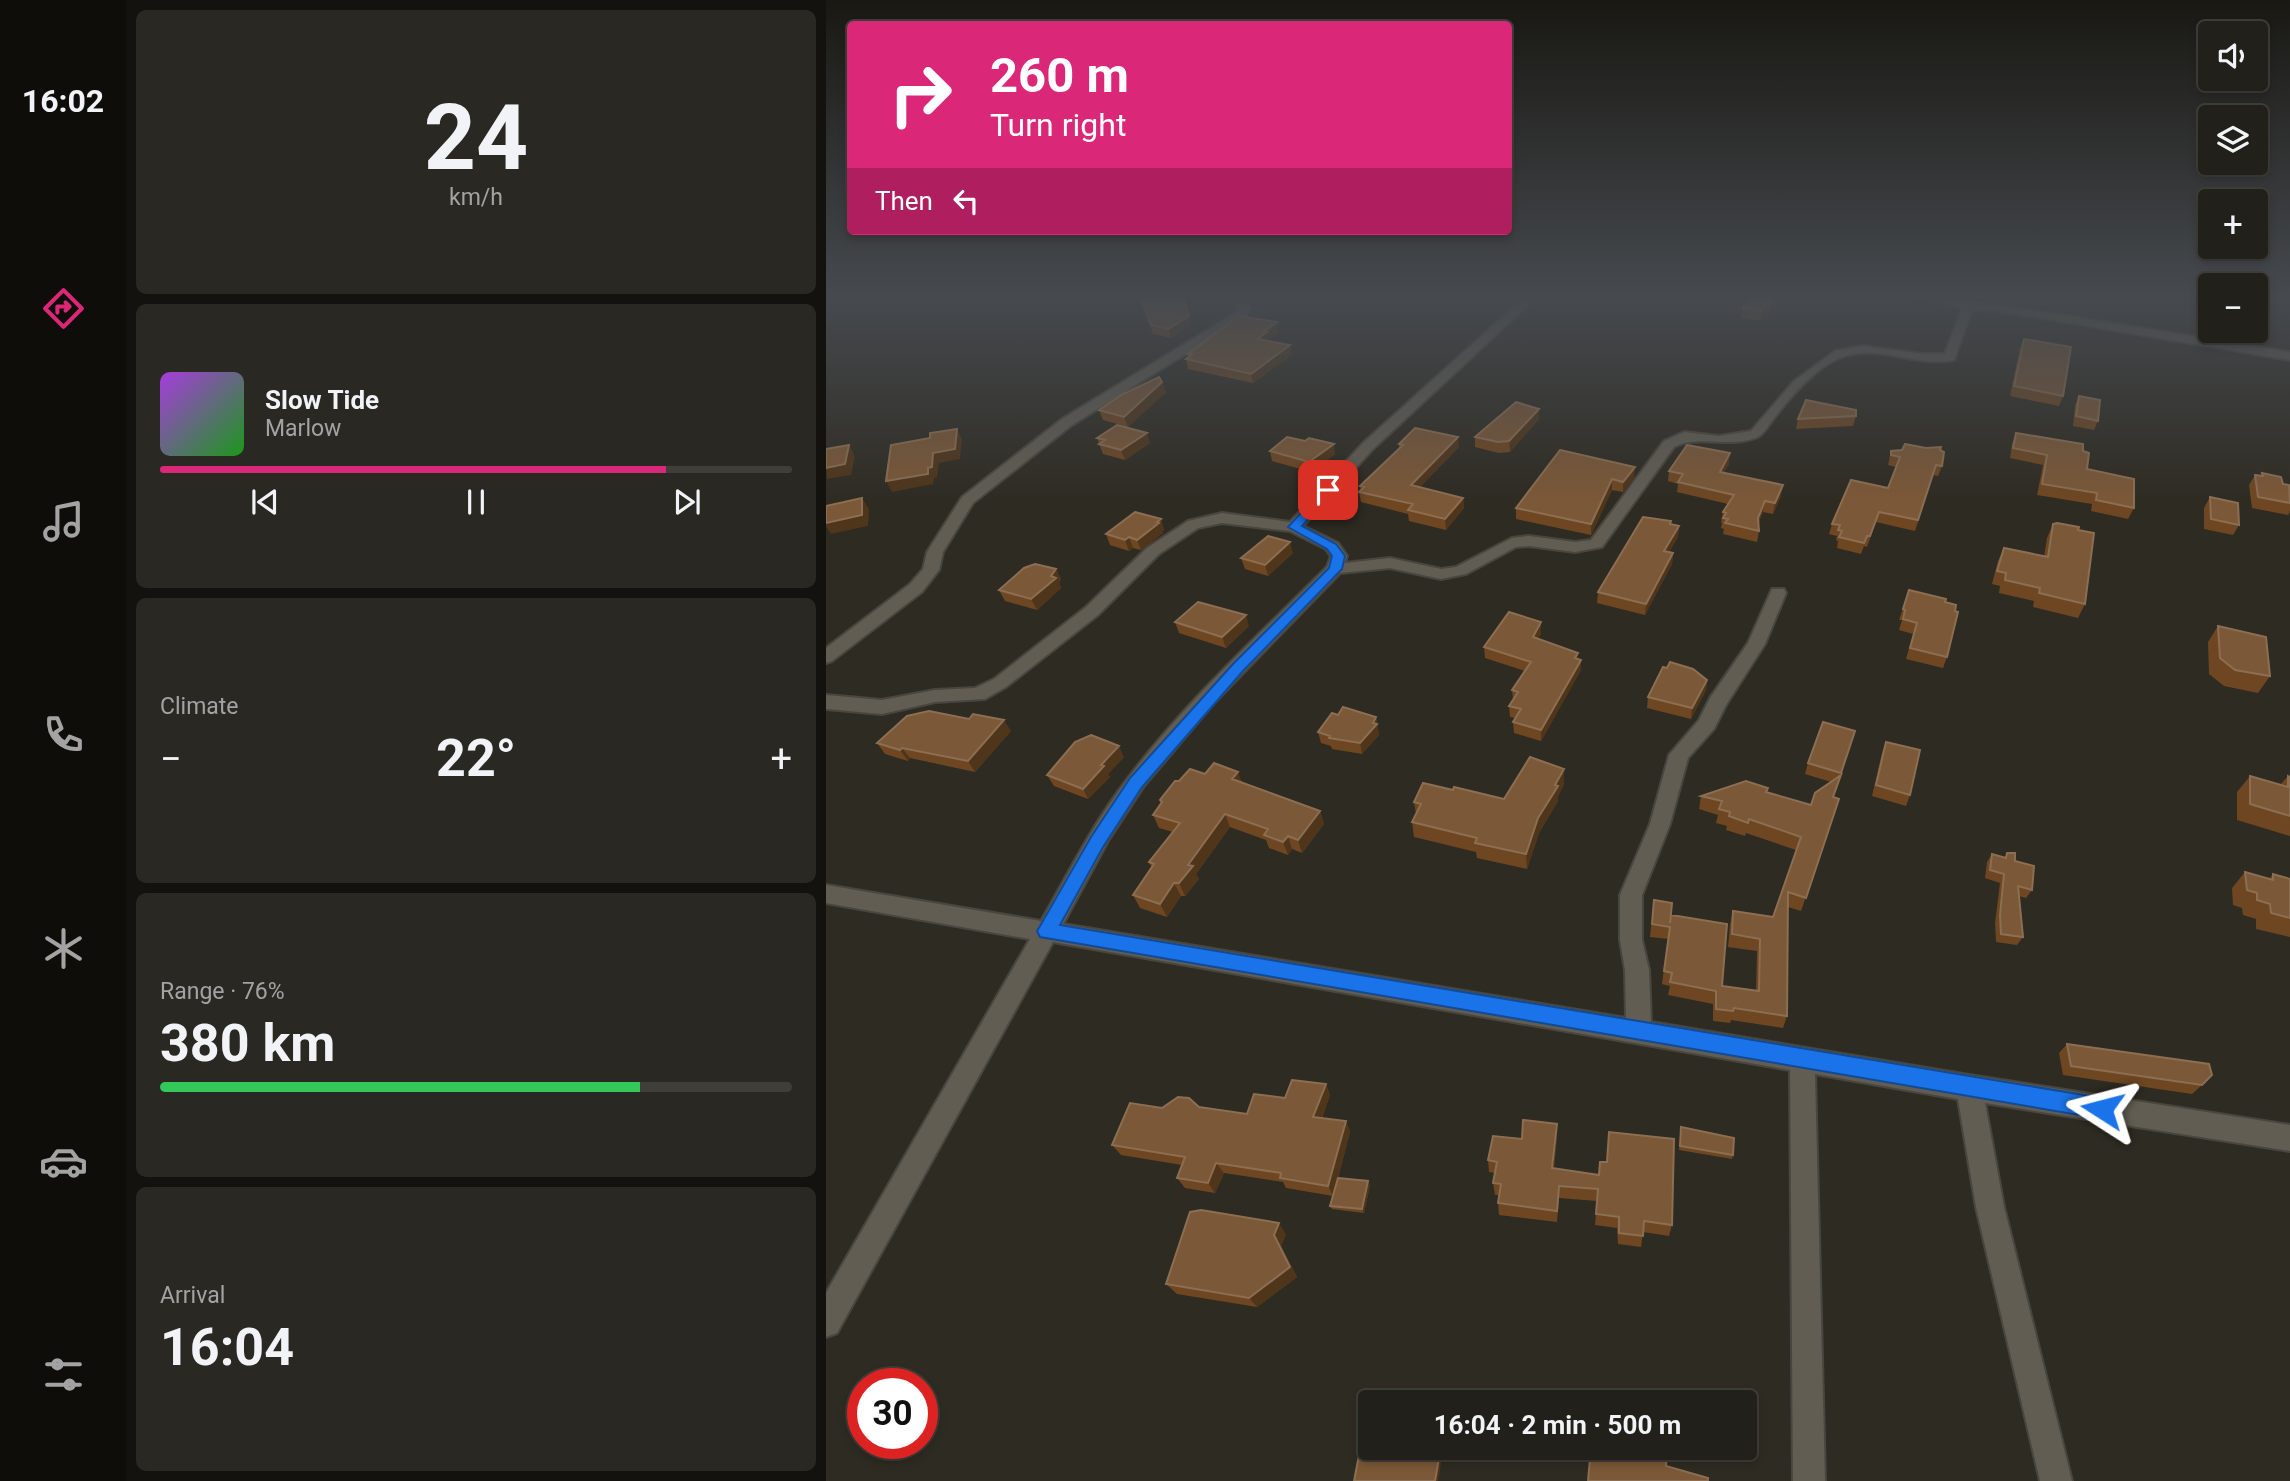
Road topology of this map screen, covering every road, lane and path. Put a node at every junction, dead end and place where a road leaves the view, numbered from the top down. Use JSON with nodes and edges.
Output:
{"nodes":[{"id":1,"x":1161,"y":364,"type":"edge"},
{"id":2,"x":1457,"y":364,"type":"edge"},
{"id":3,"x":1823,"y":364,"type":"edge"},
{"id":4,"x":1294,"y":527,"type":"junction"},
{"id":5,"x":1335,"y":569,"type":"junction"},
{"id":6,"x":1778,"y":593,"type":"dead end"},
{"id":7,"x":826,"y":657,"type":"edge"},
{"id":8,"x":826,"y":702,"type":"edge"},
{"id":9,"x":826,"y":894,"type":"edge"},
{"id":10,"x":1047,"y":931,"type":"junction"},
{"id":11,"x":1639,"y":1031,"type":"junction"},
{"id":12,"x":1802,"y":1058,"type":"junction"},
{"id":13,"x":1969,"y":1088,"type":"junction"},
{"id":14,"x":2290,"y":1139,"type":"edge"},
{"id":15,"x":826,"y":1322,"type":"edge"},
{"id":16,"x":1809,"y":1481,"type":"edge"},
{"id":17,"x":2056,"y":1481,"type":"edge"}],
"edges":[{"from":1,"to":7,"type":"street"},
{"from":2,"to":4,"type":"street"},
{"from":3,"to":5,"type":"street"},
{"from":4,"to":5,"type":"street"},
{"from":4,"to":8,"type":"street"},
{"from":5,"to":10,"type":"street"},
{"from":6,"to":11,"type":"street"},
{"from":9,"to":10,"type":"street"},
{"from":10,"to":11,"type":"street"},
{"from":10,"to":15,"type":"street"},
{"from":11,"to":12,"type":"street"},
{"from":12,"to":13,"type":"street"},
{"from":12,"to":16,"type":"street"},
{"from":13,"to":14,"type":"street"},
{"from":13,"to":17,"type":"street"}]}
